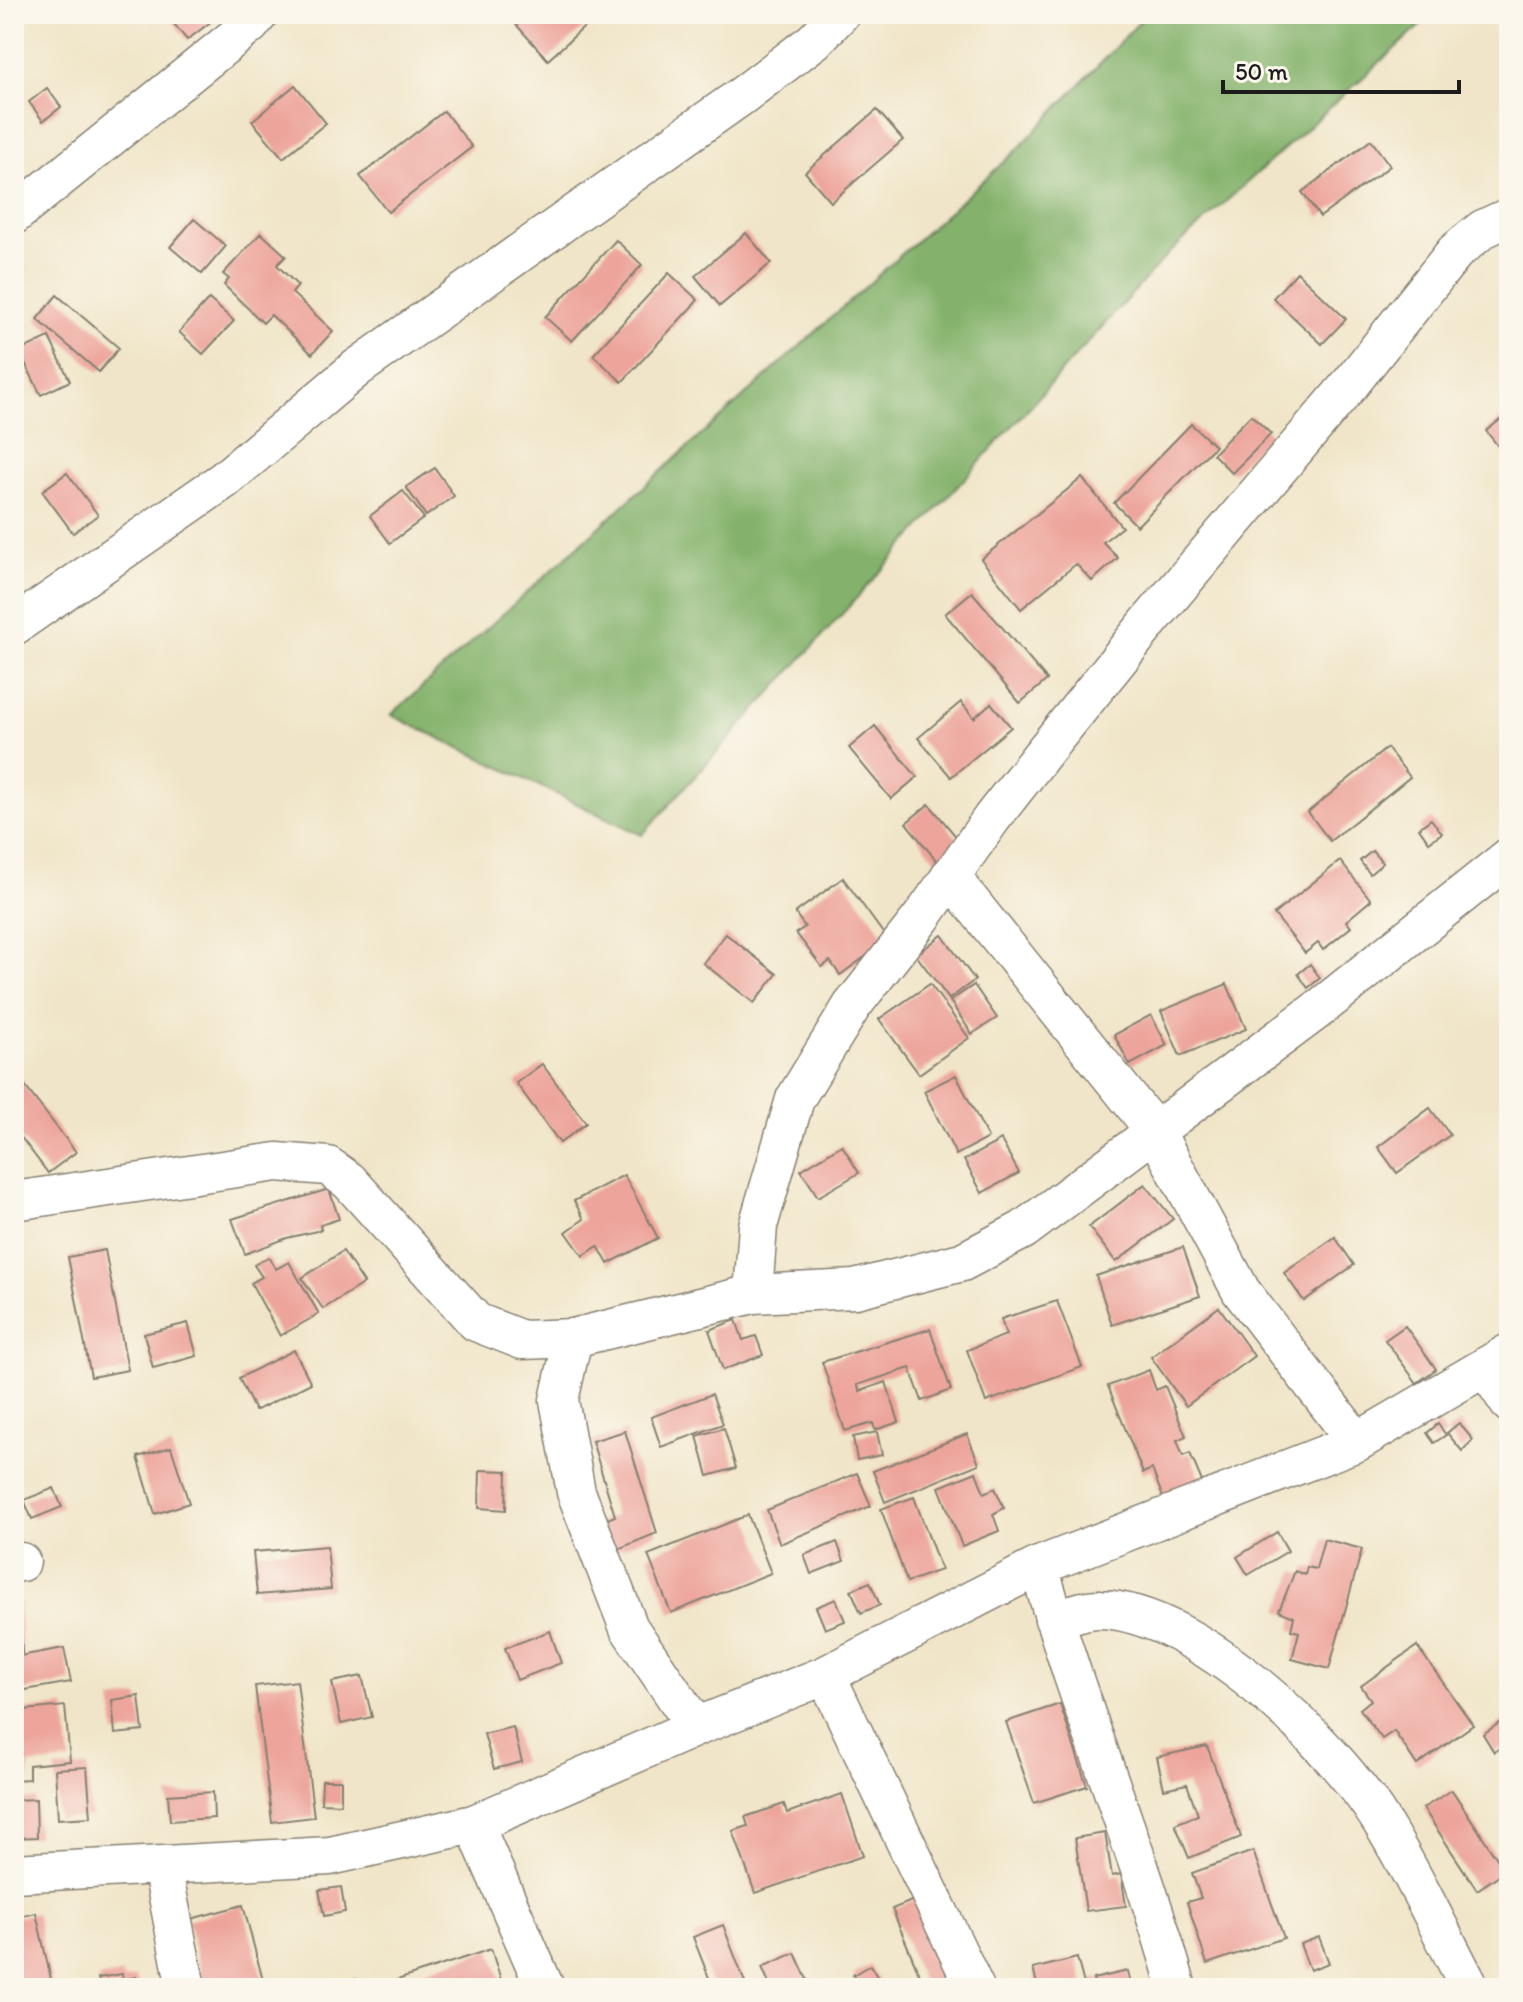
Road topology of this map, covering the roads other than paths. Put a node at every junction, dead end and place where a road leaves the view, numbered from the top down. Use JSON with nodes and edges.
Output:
{"nodes":[{"id":1,"x":259,"y":14,"type":"edge"},
{"id":2,"x":840,"y":14,"type":"edge"},
{"id":3,"x":14,"y":215,"type":"edge"},
{"id":4,"x":1509,"y":217,"type":"edge"},
{"id":5,"x":14,"y":626,"type":"edge"},
{"id":6,"x":1509,"y":857,"type":"edge"},
{"id":7,"x":950,"y":876,"type":"junction"},
{"id":8,"x":1155,"y":1131,"type":"junction"},
{"id":9,"x":14,"y":1201,"type":"edge"},
{"id":10,"x":753,"y":1294,"type":"junction"},
{"id":11,"x":573,"y":1338,"type":"junction"},
{"id":12,"x":1497,"y":1360,"type":"edge"},
{"id":13,"x":1509,"y":1403,"type":"edge"},
{"id":14,"x":1357,"y":1442,"type":"junction"},
{"id":15,"x":1039,"y":1566,"type":"junction"},
{"id":16,"x":1054,"y":1619,"type":"junction"},
{"id":17,"x":826,"y":1675,"type":"junction"},
{"id":18,"x":696,"y":1727,"type":"junction"},
{"id":19,"x":474,"y":1824,"type":"junction"},
{"id":20,"x":162,"y":1866,"type":"junction"},
{"id":21,"x":14,"y":1873,"type":"edge"},
{"id":22,"x":186,"y":1988,"type":"edge"},
{"id":23,"x":545,"y":1988,"type":"edge"},
{"id":24,"x":975,"y":1988,"type":"edge"},
{"id":25,"x":1177,"y":1988,"type":"edge"},
{"id":26,"x":1470,"y":1988,"type":"edge"}],
"edges":[{"from":1,"to":3,"type":"street"},
{"from":2,"to":5,"type":"street"},
{"from":4,"to":7,"type":"street"},
{"from":6,"to":8,"type":"street"},
{"from":7,"to":8,"type":"street"},
{"from":7,"to":10,"type":"street"},
{"from":8,"to":10,"type":"street"},
{"from":8,"to":14,"type":"street"},
{"from":9,"to":11,"type":"street"},
{"from":10,"to":11,"type":"street"},
{"from":11,"to":18,"type":"street"},
{"from":12,"to":13,"type":"street"},
{"from":12,"to":14,"type":"street"},
{"from":14,"to":15,"type":"street"},
{"from":15,"to":16,"type":"street"},
{"from":15,"to":17,"type":"street"},
{"from":16,"to":25,"type":"street"},
{"from":16,"to":26,"type":"street"},
{"from":17,"to":18,"type":"street"},
{"from":17,"to":24,"type":"street"},
{"from":18,"to":19,"type":"street"},
{"from":19,"to":20,"type":"street"},
{"from":19,"to":23,"type":"street"},
{"from":20,"to":21,"type":"street"},
{"from":20,"to":22,"type":"street"}]}
